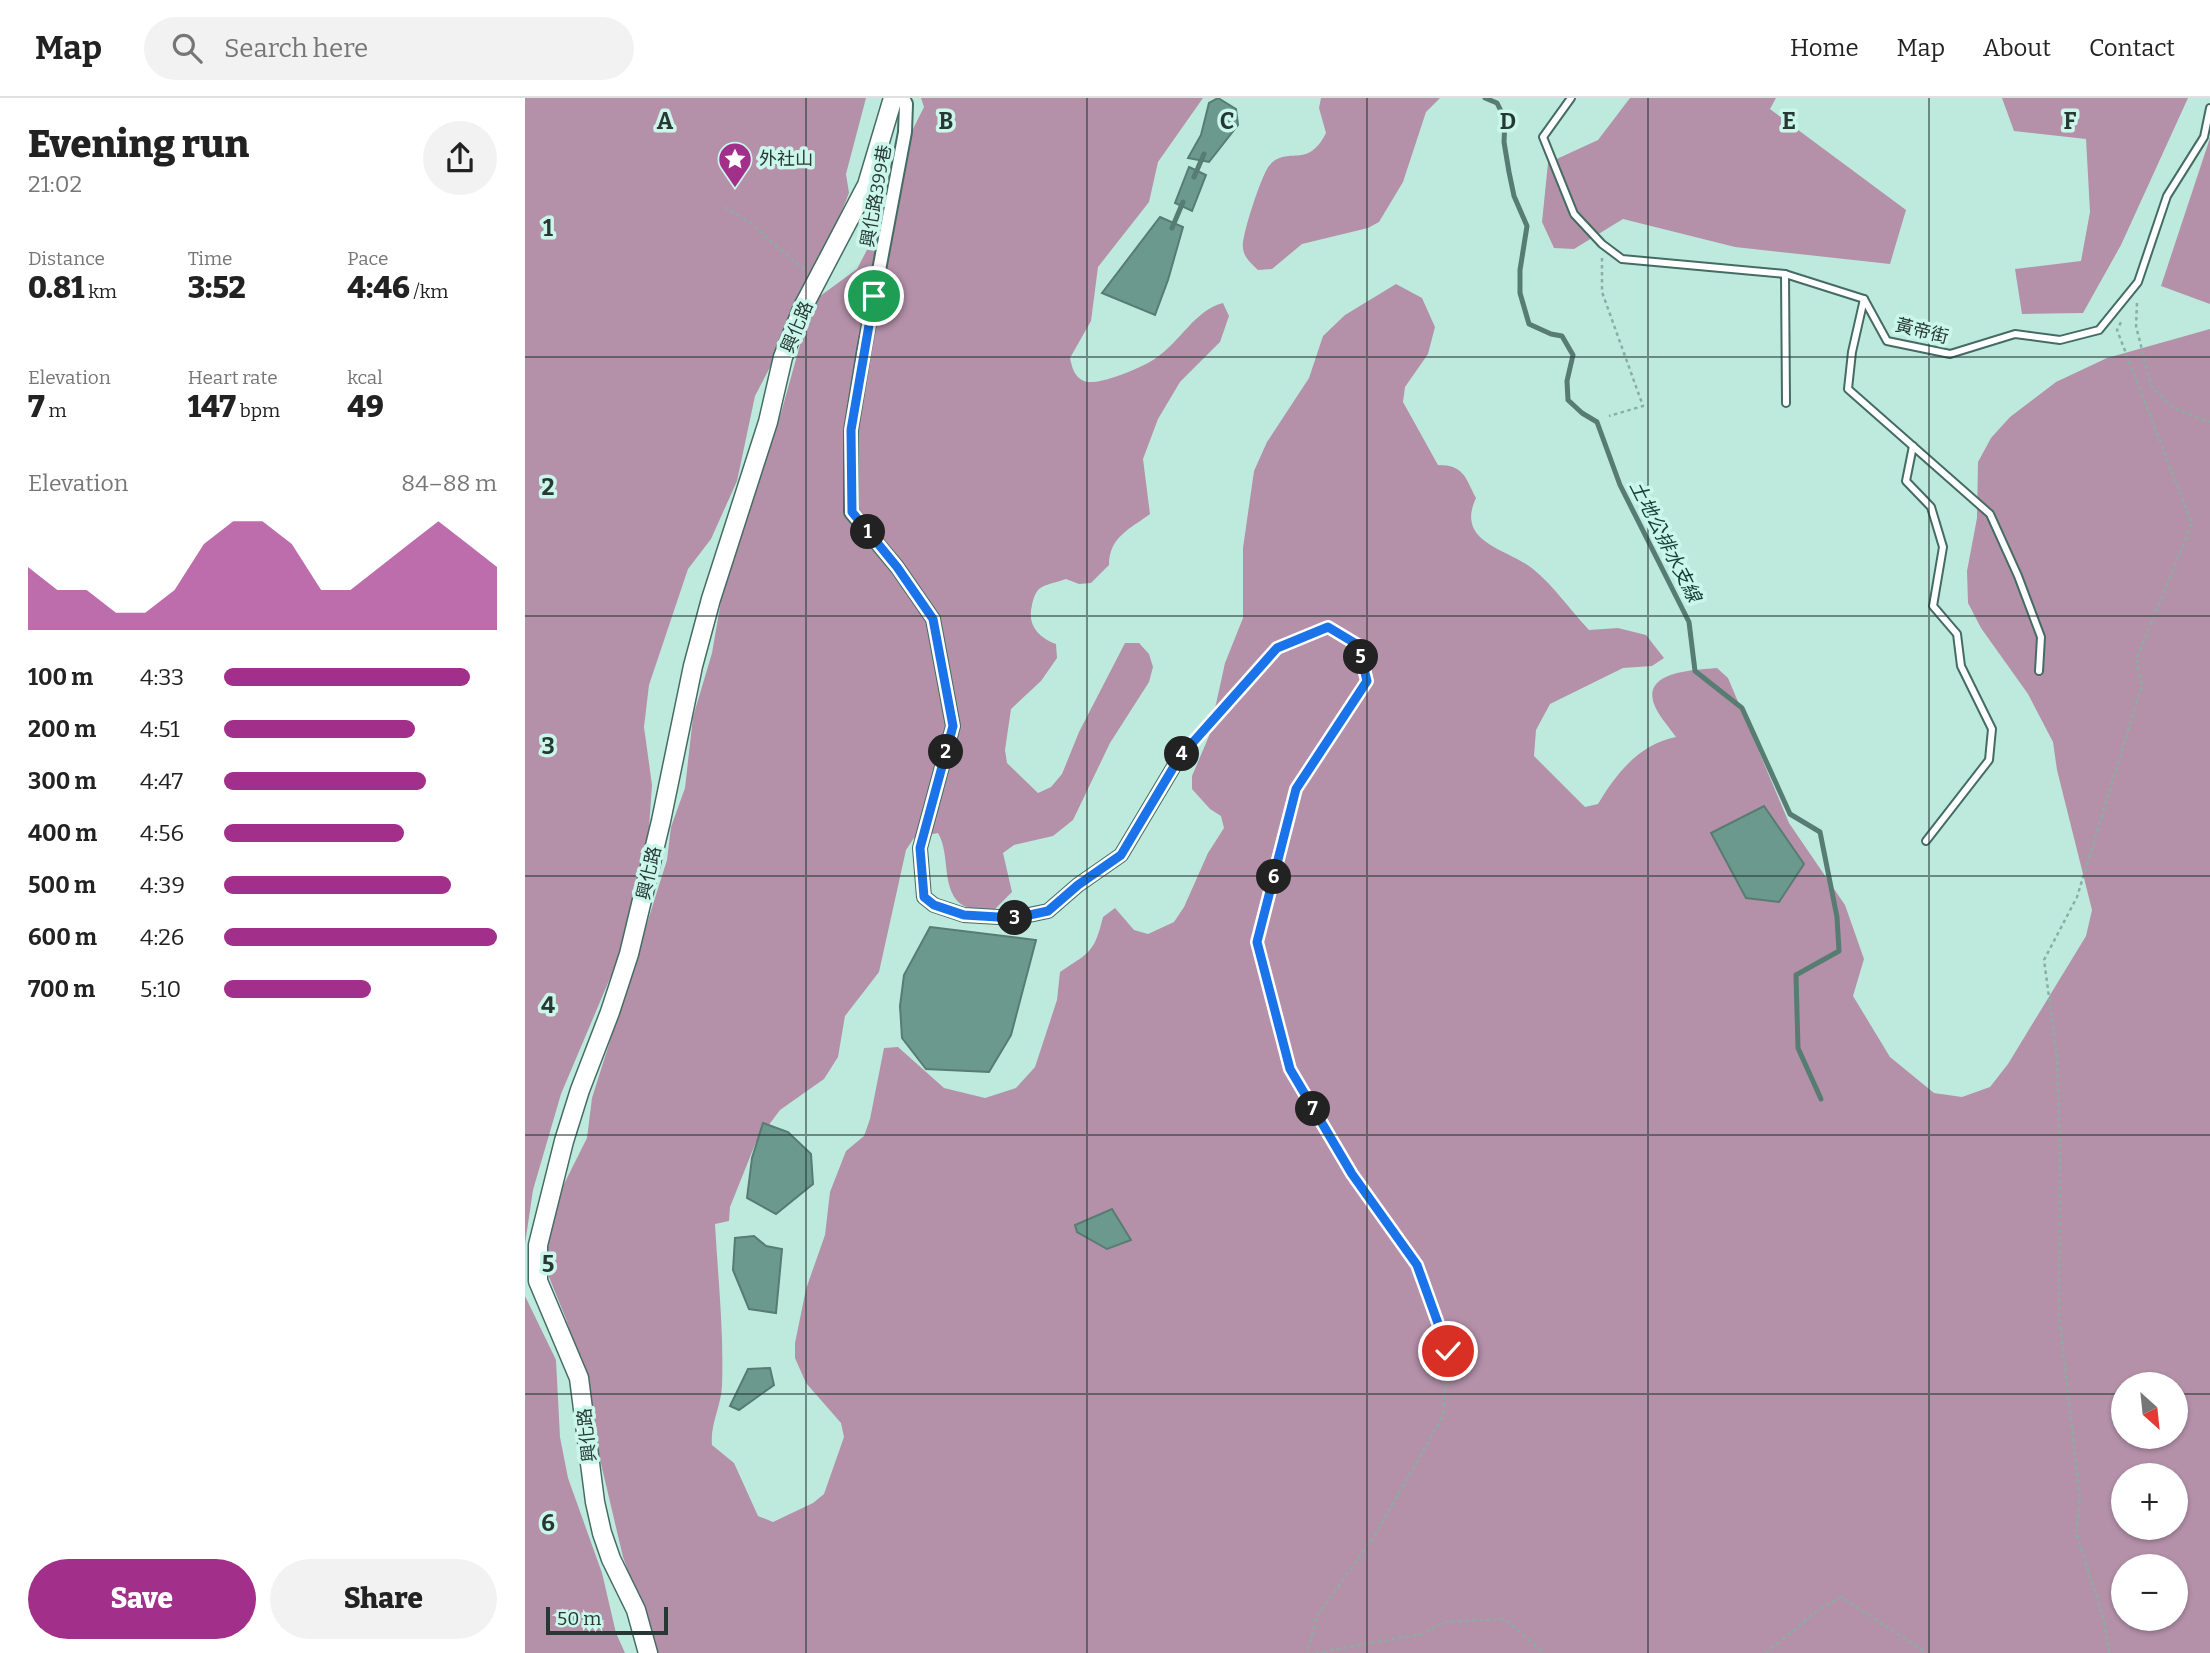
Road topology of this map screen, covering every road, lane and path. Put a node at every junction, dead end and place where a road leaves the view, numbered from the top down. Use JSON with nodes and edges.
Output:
{"nodes":[{"id":1,"x":893,"y":98,"type":"edge"},
{"id":2,"x":904,"y":98,"type":"edge"},
{"id":3,"x":1571,"y":98,"type":"edge"},
{"id":4,"x":2210,"y":108,"type":"edge"},
{"id":5,"x":725,"y":207,"type":"dead end"},
{"id":6,"x":1602,"y":244,"type":"junction"},
{"id":7,"x":1785,"y":274,"type":"junction"},
{"id":8,"x":821,"y":276,"type":"junction"},
{"id":9,"x":2138,"y":282,"type":"junction"},
{"id":10,"x":1864,"y":299,"type":"junction"},
{"id":11,"x":2122,"y":318,"type":"dead end"},
{"id":12,"x":1786,"y":403,"type":"dead end"},
{"id":13,"x":1609,"y":416,"type":"dead end"},
{"id":14,"x":2210,"y":422,"type":"edge"},
{"id":15,"x":1913,"y":446,"type":"junction"},
{"id":16,"x":2039,"y":671,"type":"dead end"},
{"id":17,"x":1179,"y":758,"type":"joint"},
{"id":18,"x":1926,"y":841,"type":"dead end"},
{"id":19,"x":648,"y":1653,"type":"edge"},
{"id":20,"x":1307,"y":1653,"type":"edge"},
{"id":21,"x":1316,"y":1653,"type":"edge"},
{"id":22,"x":1544,"y":1653,"type":"edge"},
{"id":23,"x":1766,"y":1653,"type":"edge"},
{"id":24,"x":1927,"y":1653,"type":"edge"},
{"id":25,"x":2109,"y":1653,"type":"edge"}],
"edges":[{"from":1,"to":8,"type":"street","name":"興化路"},
{"from":2,"to":17,"type":"street","name":"興化路399巷"},
{"from":3,"to":6,"type":"lane"},
{"from":4,"to":9,"type":"lane","name":"黃帝街"},
{"from":5,"to":8,"type":"path"},
{"from":6,"to":7,"type":"lane"},
{"from":6,"to":13,"type":"path"},
{"from":7,"to":10,"type":"lane"},
{"from":7,"to":12,"type":"lane"},
{"from":8,"to":19,"type":"street","name":"興化路"},
{"from":9,"to":10,"type":"lane","name":"黃帝街"},
{"from":9,"to":14,"type":"path"},
{"from":10,"to":15,"type":"lane"},
{"from":11,"to":25,"type":"path"},
{"from":15,"to":16,"type":"lane"},
{"from":15,"to":18,"type":"lane"},
{"from":17,"to":20,"type":"path"},
{"from":21,"to":22,"type":"path"},
{"from":23,"to":24,"type":"path"}]}
